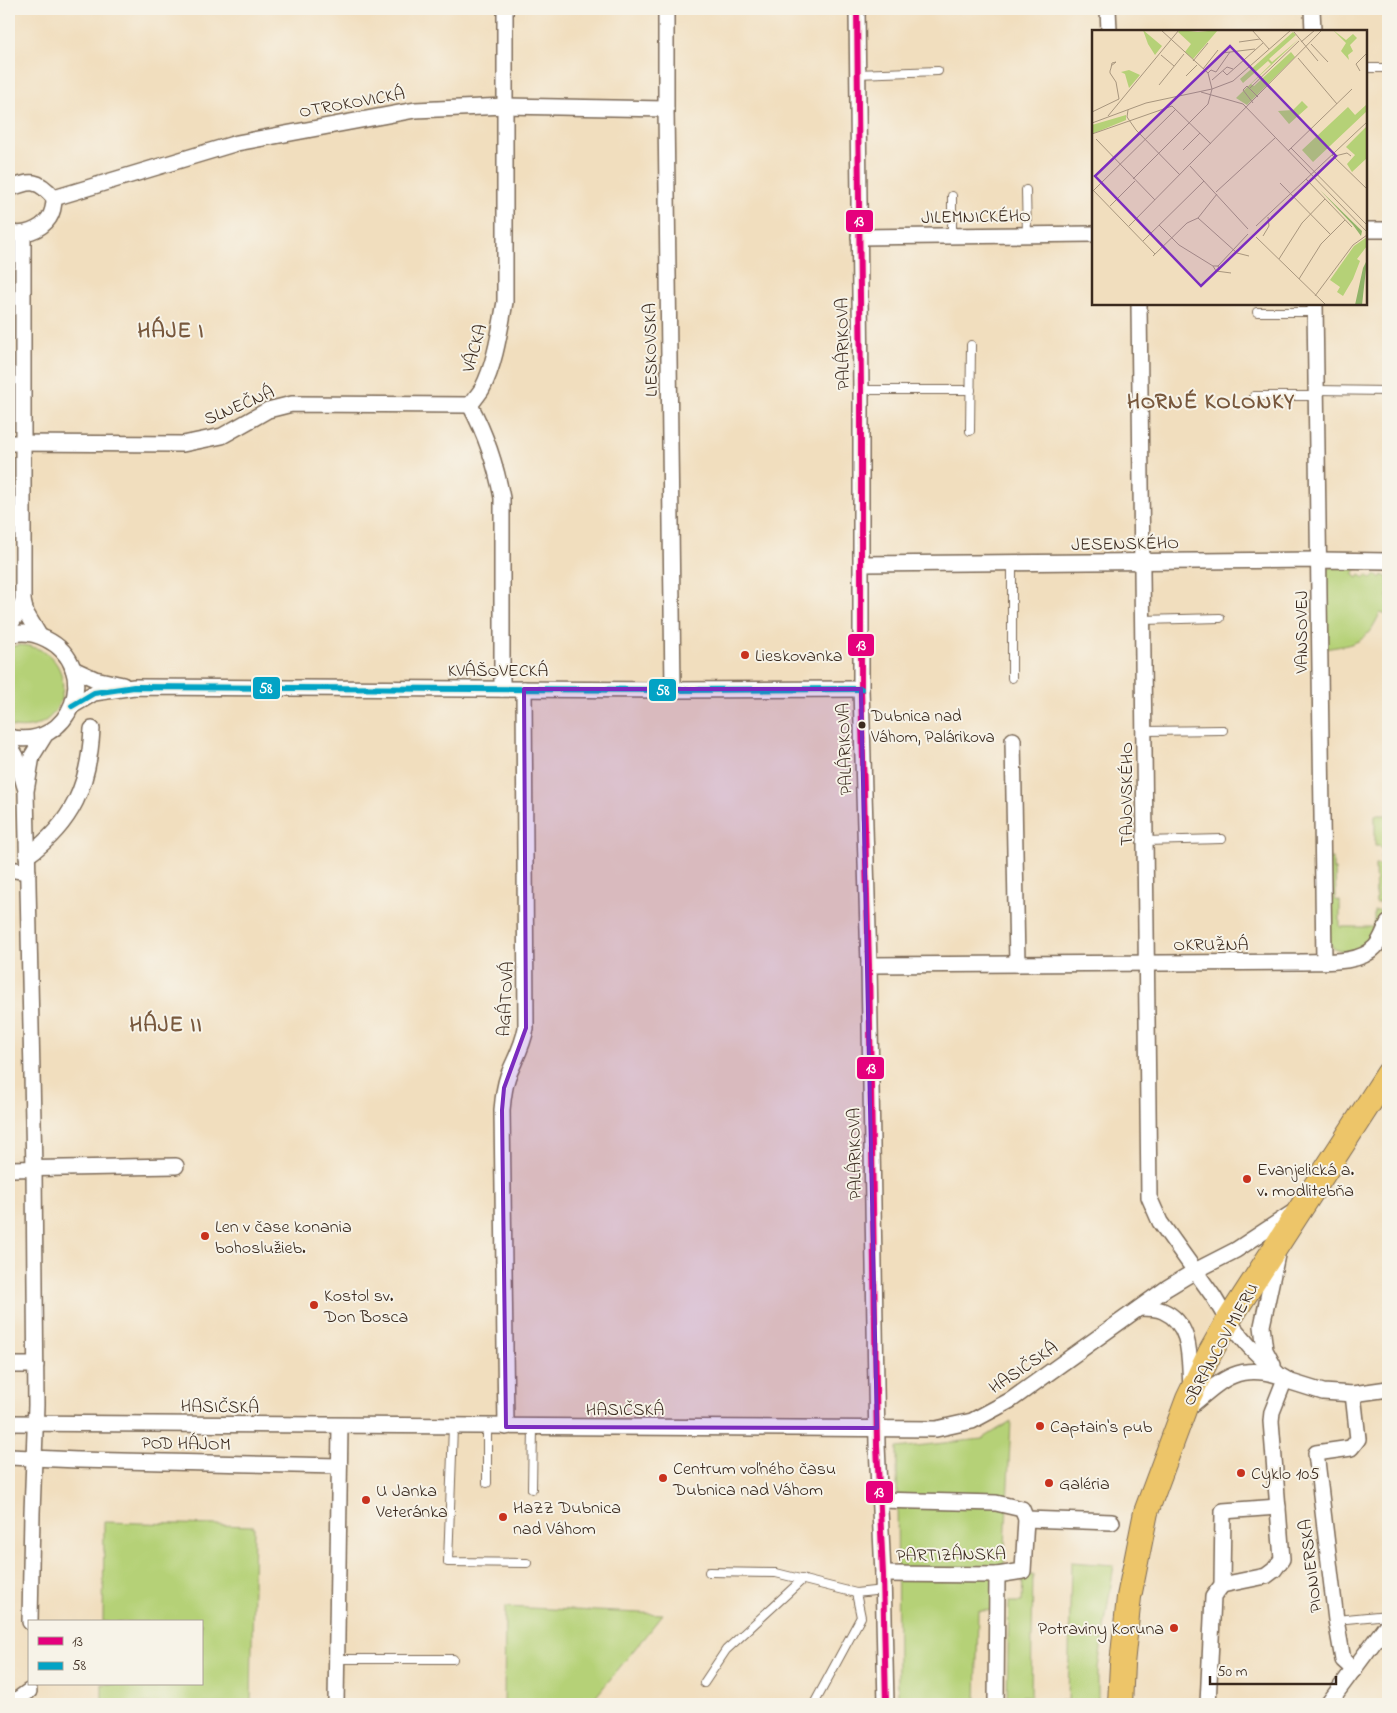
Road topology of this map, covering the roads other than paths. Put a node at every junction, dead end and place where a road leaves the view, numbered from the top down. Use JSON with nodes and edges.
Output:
{"nodes":[{"id":1,"x":505,"y":9,"type":"edge"},
{"id":2,"x":666,"y":9,"type":"edge"},
{"id":3,"x":857,"y":9,"type":"edge"},
{"id":4,"x":1108,"y":9,"type":"edge"},
{"id":5,"x":1312,"y":9,"type":"edge"},
{"id":6,"x":1109,"y":30,"type":"edge"},
{"id":7,"x":1312,"y":30,"type":"edge"},
{"id":8,"x":1367,"y":68,"type":"edge"},
{"id":9,"x":1388,"y":68,"type":"edge"},
{"id":10,"x":938,"y":71,"type":"dead end"},
{"id":11,"x":857,"y":74,"type":"junction"},
{"id":12,"x":505,"y":106,"type":"junction"},
{"id":13,"x":666,"y":109,"type":"junction"},
{"id":14,"x":9,"y":189,"type":"edge"},
{"id":15,"x":1026,"y":190,"type":"dead end"},
{"id":16,"x":952,"y":196,"type":"dead end"},
{"id":17,"x":54,"y":198,"type":"junction"},
{"id":18,"x":1367,"y":230,"type":"edge"},
{"id":19,"x":1388,"y":230,"type":"edge"},
{"id":20,"x":16,"y":233,"type":"edge"},
{"id":21,"x":1027,"y":234,"type":"junction"},
{"id":22,"x":1092,"y":234,"type":"edge"},
{"id":23,"x":952,"y":236,"type":"junction"},
{"id":24,"x":858,"y":237,"type":"junction"},
{"id":25,"x":1139,"y":305,"type":"edge"},
{"id":26,"x":1315,"y":308,"type":"edge"},
{"id":27,"x":1257,"y":312,"type":"dead end"},
{"id":28,"x":971,"y":345,"type":"dead end"},
{"id":29,"x":861,"y":390,"type":"junction"},
{"id":30,"x":971,"y":390,"type":"junction"},
{"id":31,"x":1388,"y":391,"type":"edge"},
{"id":32,"x":1316,"y":393,"type":"junction"},
{"id":33,"x":1254,"y":396,"type":"dead end"},
{"id":34,"x":470,"y":405,"type":"junction"},
{"id":35,"x":970,"y":432,"type":"dead end"},
{"id":36,"x":16,"y":443,"type":"edge"},
{"id":37,"x":1320,"y":560,"type":"junction"},
{"id":38,"x":1388,"y":561,"type":"edge"},
{"id":39,"x":1142,"y":562,"type":"junction"},
{"id":40,"x":1012,"y":563,"type":"junction"},
{"id":41,"x":862,"y":564,"type":"junction"},
{"id":42,"x":23,"y":601,"type":"junction"},
{"id":43,"x":1220,"y":618,"type":"dead end"},
{"id":44,"x":1143,"y":620,"type":"junction"},
{"id":45,"x":9,"y":627,"type":"edge"},
{"id":46,"x":9,"y":635,"type":"edge"},
{"id":47,"x":38,"y":635,"type":"junction"},
{"id":48,"x":74,"y":669,"type":"junction"},
{"id":49,"x":1012,"y":678,"type":"dead end"},
{"id":50,"x":134,"y":687,"type":"junction"},
{"id":51,"x":502,"y":689,"type":"junction"},
{"id":52,"x":524,"y":689,"type":"junction"},
{"id":53,"x":861,"y":689,"type":"junction"},
{"id":54,"x":673,"y":690,"type":"junction"},
{"id":55,"x":72,"y":706,"type":"junction"},
{"id":56,"x":92,"y":729,"type":"dead end"},
{"id":57,"x":1223,"y":730,"type":"dead end"},
{"id":58,"x":1145,"y":731,"type":"junction"},
{"id":59,"x":45,"y":735,"type":"junction"},
{"id":60,"x":9,"y":737,"type":"edge"},
{"id":61,"x":1013,"y":740,"type":"dead end"},
{"id":62,"x":9,"y":744,"type":"edge"},
{"id":63,"x":26,"y":790,"type":"junction"},
{"id":64,"x":1222,"y":839,"type":"dead end"},
{"id":65,"x":1145,"y":841,"type":"junction"},
{"id":66,"x":27,"y":856,"type":"junction"},
{"id":67,"x":9,"y":869,"type":"edge"},
{"id":68,"x":28,"y":872,"type":"junction"},
{"id":69,"x":1388,"y":923,"type":"edge"},
{"id":70,"x":1324,"y":960,"type":"junction"},
{"id":71,"x":1145,"y":963,"type":"junction"},
{"id":72,"x":1016,"y":964,"type":"junction"},
{"id":73,"x":869,"y":965,"type":"junction"},
{"id":74,"x":1388,"y":1074,"type":"edge"},
{"id":75,"x":176,"y":1166,"type":"dead end"},
{"id":76,"x":9,"y":1169,"type":"edge"},
{"id":77,"x":34,"y":1169,"type":"junction"},
{"id":78,"x":1302,"y":1206,"type":"junction"},
{"id":79,"x":1281,"y":1238,"type":"junction"},
{"id":80,"x":1195,"y":1271,"type":"junction"},
{"id":81,"x":1140,"y":1308,"type":"junction"},
{"id":82,"x":1228,"y":1321,"type":"junction"},
{"id":83,"x":9,"y":1365,"type":"edge"},
{"id":84,"x":36,"y":1365,"type":"junction"},
{"id":85,"x":1282,"y":1377,"type":"junction"},
{"id":86,"x":1388,"y":1389,"type":"edge"},
{"id":87,"x":1353,"y":1394,"type":"junction"},
{"id":88,"x":1187,"y":1402,"type":"junction"},
{"id":89,"x":9,"y":1423,"type":"edge"},
{"id":90,"x":36,"y":1424,"type":"junction"},
{"id":91,"x":340,"y":1426,"type":"junction"},
{"id":92,"x":453,"y":1427,"type":"junction"},
{"id":93,"x":487,"y":1427,"type":"junction"},
{"id":94,"x":506,"y":1427,"type":"junction"},
{"id":95,"x":533,"y":1427,"type":"junction"},
{"id":96,"x":877,"y":1428,"type":"junction"},
{"id":97,"x":9,"y":1457,"type":"edge"},
{"id":98,"x":33,"y":1457,"type":"junction"},
{"id":99,"x":339,"y":1466,"type":"junction"},
{"id":100,"x":487,"y":1483,"type":"dead end"},
{"id":101,"x":532,"y":1489,"type":"dead end"},
{"id":102,"x":880,"y":1500,"type":"junction"},
{"id":103,"x":1278,"y":1507,"type":"junction"},
{"id":104,"x":1026,"y":1519,"type":"junction"},
{"id":105,"x":1112,"y":1522,"type":"dead end"},
{"id":106,"x":527,"y":1563,"type":"dead end"},
{"id":107,"x":709,"y":1572,"type":"dead end"},
{"id":108,"x":883,"y":1574,"type":"junction"},
{"id":109,"x":997,"y":1575,"type":"junction"},
{"id":110,"x":803,"y":1579,"type":"junction"},
{"id":111,"x":1222,"y":1585,"type":"junction"},
{"id":112,"x":883,"y":1590,"type":"junction"},
{"id":113,"x":856,"y":1593,"type":"junction"},
{"id":114,"x":1388,"y":1615,"type":"edge"},
{"id":115,"x":30,"y":1620,"type":"edge"},
{"id":116,"x":1336,"y":1620,"type":"junction"},
{"id":117,"x":1388,"y":1623,"type":"edge"},
{"id":118,"x":336,"y":1659,"type":"junction"},
{"id":119,"x":453,"y":1660,"type":"dead end"},
{"id":120,"x":1354,"y":1670,"type":"junction"},
{"id":121,"x":704,"y":1683,"type":"dead end"},
{"id":122,"x":29,"y":1693,"type":"edge"},
{"id":123,"x":10,"y":1704,"type":"edge"},
{"id":124,"x":336,"y":1704,"type":"edge"},
{"id":125,"x":814,"y":1704,"type":"edge"},
{"id":126,"x":886,"y":1704,"type":"edge"},
{"id":127,"x":996,"y":1704,"type":"edge"},
{"id":128,"x":1120,"y":1704,"type":"edge"},
{"id":129,"x":1208,"y":1704,"type":"edge"},
{"id":130,"x":1328,"y":1704,"type":"edge"}],
"edges":[{"from":1,"to":12,"type":"street","name":"VÁCKA"},
{"from":2,"to":13,"type":"street","name":"LIESKOVSKA"},
{"from":3,"to":11,"type":"street","name":"PALÁRIKOVA"},
{"from":4,"to":6,"type":"street"},
{"from":5,"to":7,"type":"street"},
{"from":8,"to":9,"type":"lane"},
{"from":10,"to":11,"type":"lane"},
{"from":11,"to":24,"type":"street","name":"PALÁRIKOVA"},
{"from":12,"to":13,"type":"street","name":"OTROKOVICKÁ"},
{"from":12,"to":17,"type":"street","name":"OTROKOVICKÁ"},
{"from":12,"to":34,"type":"street","name":"VÁCKA"},
{"from":13,"to":54,"type":"street","name":"LIESKOVSKA"},
{"from":14,"to":17,"type":"street"},
{"from":15,"to":21,"type":"lane"},
{"from":16,"to":23,"type":"lane"},
{"from":17,"to":20,"type":"street"},
{"from":18,"to":19,"type":"street"},
{"from":20,"to":36,"type":"street"},
{"from":21,"to":22,"type":"street","name":"JILEMNICKÉHO"},
{"from":21,"to":23,"type":"street","name":"JILEMNICKÉHO"},
{"from":23,"to":24,"type":"street","name":"JILEMNICKÉHO"},
{"from":24,"to":29,"type":"street","name":"PALÁRIKOVA"},
{"from":25,"to":39,"type":"street","name":"TAJOVSKÉHO"},
{"from":26,"to":27,"type":"lane"},
{"from":26,"to":32,"type":"street","name":"VANSOVEJ"},
{"from":28,"to":30,"type":"lane"},
{"from":29,"to":30,"type":"lane"},
{"from":29,"to":41,"type":"street","name":"PALÁRIKOVA"},
{"from":30,"to":35,"type":"lane"},
{"from":31,"to":32,"type":"lane"},
{"from":32,"to":33,"type":"lane"},
{"from":32,"to":37,"type":"street","name":"VANSOVEJ"},
{"from":34,"to":36,"type":"street","name":"SLNEČNÁ"},
{"from":34,"to":51,"type":"street"},
{"from":36,"to":42,"type":"street"},
{"from":37,"to":38,"type":"street","name":"JESENSKÉHO"},
{"from":37,"to":39,"type":"street","name":"JESENSKÉHO"},
{"from":37,"to":70,"type":"street","name":"VANSOVEJ"},
{"from":39,"to":40,"type":"street","name":"JESENSKÉHO"},
{"from":39,"to":44,"type":"street","name":"TAJOVSKÉHO"},
{"from":40,"to":41,"type":"street","name":"JESENSKÉHO"},
{"from":40,"to":49,"type":"lane"},
{"from":41,"to":53,"type":"street","name":"PALÁRIKOVA"},
{"from":42,"to":45,"type":"street"},
{"from":42,"to":47,"type":"street"},
{"from":43,"to":44,"type":"lane"},
{"from":44,"to":58,"type":"street","name":"TAJOVSKÉHO"},
{"from":46,"to":47,"type":"street"},
{"from":47,"to":48,"type":"street"},
{"from":48,"to":50,"type":"street","name":"KVÁŠOVECKÁ"},
{"from":48,"to":55,"type":"street"},
{"from":50,"to":51,"type":"street","name":"KVÁŠOVECKÁ"},
{"from":50,"to":55,"type":"street","name":"KVÁŠOVECKÁ"},
{"from":51,"to":52,"type":"street","name":"KVÁŠOVECKÁ"},
{"from":52,"to":54,"type":"street","name":"KVÁŠOVECKÁ"},
{"from":52,"to":94,"type":"street","name":"AGÁTOVÁ"},
{"from":53,"to":54,"type":"street","name":"KVÁŠOVECKÁ"},
{"from":53,"to":73,"type":"street","name":"PALÁRIKOVA"},
{"from":55,"to":59,"type":"street"},
{"from":56,"to":66,"type":"street"},
{"from":57,"to":58,"type":"lane"},
{"from":58,"to":65,"type":"street","name":"TAJOVSKÉHO"},
{"from":59,"to":60,"type":"street"},
{"from":59,"to":63,"type":"street"},
{"from":61,"to":72,"type":"street"},
{"from":62,"to":63,"type":"street"},
{"from":63,"to":66,"type":"street"},
{"from":64,"to":65,"type":"lane"},
{"from":65,"to":71,"type":"street","name":"TAJOVSKÉHO"},
{"from":66,"to":68,"type":"street"},
{"from":67,"to":68,"type":"street"},
{"from":68,"to":77,"type":"street"},
{"from":69,"to":70,"type":"street","name":"OKRUŽNÁ"},
{"from":70,"to":71,"type":"street","name":"OKRUŽNÁ"},
{"from":71,"to":72,"type":"street","name":"OKRUŽNÁ"},
{"from":71,"to":80,"type":"street","name":"TAJOVSKÉHO"},
{"from":72,"to":73,"type":"street","name":"OKRUŽNÁ"},
{"from":73,"to":96,"type":"street","name":"PALÁRIKOVA"},
{"from":74,"to":78,"type":"main road","name":"OBRANCOV MIERU"},
{"from":75,"to":77,"type":"street"},
{"from":76,"to":77,"type":"street"},
{"from":77,"to":84,"type":"street"},
{"from":78,"to":79,"type":"main road","name":"OBRANCOV MIERU"},
{"from":78,"to":80,"type":"street","name":"HASIČSKÁ"},
{"from":79,"to":82,"type":"main road","name":"OBRANCOV MIERU"},
{"from":79,"to":85,"type":"street"},
{"from":80,"to":81,"type":"street","name":"HASIČSKÁ"},
{"from":80,"to":82,"type":"street","name":"TAJOVSKÉHO"},
{"from":81,"to":88,"type":"street"},
{"from":81,"to":96,"type":"street","name":"HASIČSKÁ"},
{"from":82,"to":85,"type":"street"},
{"from":82,"to":88,"type":"main road","name":"OBRANCOV MIERU"},
{"from":83,"to":84,"type":"street"},
{"from":84,"to":90,"type":"street"},
{"from":85,"to":87,"type":"street"},
{"from":85,"to":88,"type":"street"},
{"from":85,"to":103,"type":"street"},
{"from":86,"to":87,"type":"street"},
{"from":87,"to":116,"type":"street","name":"PIONIERSKA"},
{"from":88,"to":128,"type":"main road","name":"OBRANCOV MIERU"},
{"from":89,"to":90,"type":"street","name":"HASIČSKÁ"},
{"from":90,"to":91,"type":"street","name":"HASIČSKÁ"},
{"from":90,"to":98,"type":"street"},
{"from":91,"to":92,"type":"street","name":"HASIČSKÁ"},
{"from":91,"to":99,"type":"street"},
{"from":92,"to":93,"type":"street","name":"HASIČSKÁ"},
{"from":92,"to":106,"type":"lane"},
{"from":93,"to":94,"type":"street","name":"HASIČSKÁ"},
{"from":93,"to":100,"type":"lane"},
{"from":94,"to":95,"type":"street","name":"HASIČSKÁ"},
{"from":95,"to":96,"type":"street","name":"HASIČSKÁ"},
{"from":95,"to":101,"type":"lane"},
{"from":96,"to":102,"type":"street","name":"PARTIZÁNSKA"},
{"from":97,"to":98,"type":"street","name":"POD HÁJOM"},
{"from":98,"to":99,"type":"street","name":"POD HÁJOM"},
{"from":98,"to":115,"type":"street"},
{"from":99,"to":118,"type":"street"},
{"from":102,"to":104,"type":"street"},
{"from":102,"to":108,"type":"street","name":"PARTIZÁNSKA"},
{"from":103,"to":111,"type":"street"},
{"from":103,"to":111,"type":"street"},
{"from":104,"to":105,"type":"street"},
{"from":104,"to":109,"type":"street","name":"PARTIZÁNSKA"},
{"from":107,"to":110,"type":"lane"},
{"from":108,"to":109,"type":"street","name":"PARTIZÁNSKA"},
{"from":108,"to":112,"type":"street","name":"PARTIZÁNSKA"},
{"from":109,"to":127,"type":"street"},
{"from":110,"to":113,"type":"lane"},
{"from":110,"to":121,"type":"lane"},
{"from":111,"to":129,"type":"street"},
{"from":112,"to":113,"type":"lane"},
{"from":112,"to":126,"type":"street","name":"PARTIZÁNSKA"},
{"from":113,"to":125,"type":"lane"},
{"from":114,"to":116,"type":"lane"},
{"from":116,"to":120,"type":"street","name":"PIONIERSKA"},
{"from":117,"to":120,"type":"street"},
{"from":118,"to":119,"type":"lane"},
{"from":118,"to":124,"type":"street"},
{"from":120,"to":130,"type":"street"},
{"from":122,"to":123,"type":"street"}]}
